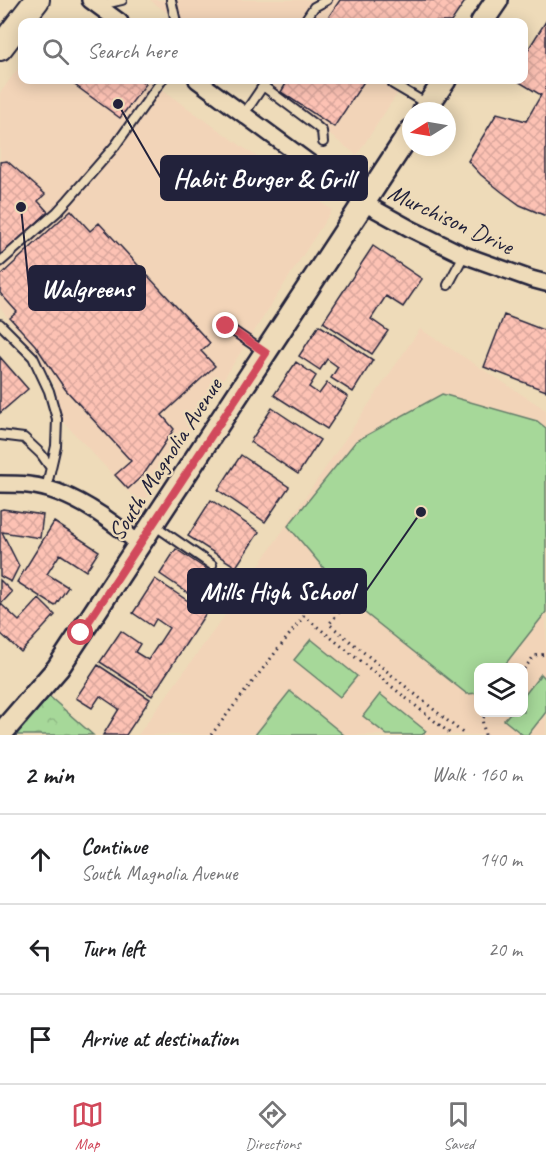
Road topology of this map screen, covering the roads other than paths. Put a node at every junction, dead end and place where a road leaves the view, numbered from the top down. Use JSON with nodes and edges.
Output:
{"nodes":[{"id":1,"x":37,"y":0,"type":"edge"},
{"id":2,"x":122,"y":0,"type":"edge"},
{"id":3,"x":171,"y":0,"type":"edge"},
{"id":4,"x":327,"y":0,"type":"edge"},
{"id":5,"x":497,"y":0,"type":"edge"},
{"id":6,"x":93,"y":3,"type":"edge"},
{"id":7,"x":23,"y":18,"type":"edge"},
{"id":8,"x":114,"y":18,"type":"edge"},
{"id":9,"x":175,"y":18,"type":"edge"},
{"id":10,"x":307,"y":18,"type":"edge"},
{"id":11,"x":485,"y":18,"type":"edge"},
{"id":12,"x":18,"y":25,"type":"edge"},
{"id":13,"x":0,"y":48,"type":"edge"},
{"id":14,"x":159,"y":84,"type":"edge"},
{"id":15,"x":203,"y":84,"type":"edge"},
{"id":16,"x":264,"y":84,"type":"edge"},
{"id":17,"x":267,"y":84,"type":"edge"},
{"id":18,"x":393,"y":84,"type":"dead end"},
{"id":19,"x":442,"y":84,"type":"edge"},
{"id":20,"x":418,"y":102,"type":"edge"},
{"id":21,"x":430,"y":102,"type":"edge"},
{"id":22,"x":244,"y":114,"type":"junction"},
{"id":23,"x":323,"y":142,"type":"dead end"},
{"id":24,"x":402,"y":145,"type":"edge"},
{"id":25,"x":364,"y":203,"type":"junction"},
{"id":26,"x":464,"y":255,"type":"junction"},
{"id":27,"x":0,"y":262,"type":"edge"},
{"id":28,"x":546,"y":283,"type":"edge"},
{"id":29,"x":448,"y":285,"type":"dead end"},
{"id":30,"x":0,"y":324,"type":"edge"},
{"id":31,"x":226,"y":326,"type":"dead end"},
{"id":32,"x":266,"y":353,"type":"junction"},
{"id":33,"x":0,"y":435,"type":"edge"},
{"id":34,"x":51,"y":468,"type":"junction"},
{"id":35,"x":0,"y":484,"type":"edge"},
{"id":36,"x":46,"y":489,"type":"junction"},
{"id":37,"x":153,"y":525,"type":"junction"},
{"id":38,"x":140,"y":545,"type":"junction"},
{"id":39,"x":212,"y":565,"type":"dead end"},
{"id":40,"x":0,"y":735,"type":"edge"}],
"edges":[{"from":1,"to":7,"type":"main road"},
{"from":2,"to":6,"type":"lane"},
{"from":3,"to":9,"type":"lane"},
{"from":4,"to":10,"type":"lane"},
{"from":5,"to":11,"type":"main road"},
{"from":6,"to":8,"type":"street"},
{"from":12,"to":13,"type":"main road"},
{"from":14,"to":27,"type":"lane"},
{"from":15,"to":22,"type":"street","name":"Murchison Drive"},
{"from":16,"to":22,"type":"lane"},
{"from":17,"to":23,"type":"lane"},
{"from":18,"to":20,"type":"lane"},
{"from":19,"to":21,"type":"main road"},
{"from":22,"to":25,"type":"street","name":"Murchison Drive"},
{"from":24,"to":25,"type":"main road","name":"South Magnolia Avenue"},
{"from":25,"to":26,"type":"street","name":"Murchison Drive"},
{"from":25,"to":32,"type":"main road","name":"South Magnolia Avenue"},
{"from":26,"to":28,"type":"street","name":"Murchison Drive"},
{"from":26,"to":29,"type":"lane"},
{"from":30,"to":34,"type":"lane"},
{"from":31,"to":32,"type":"lane"},
{"from":32,"to":37,"type":"main road","name":"South Magnolia Avenue"},
{"from":33,"to":34,"type":"lane"},
{"from":34,"to":36,"type":"lane"},
{"from":35,"to":36,"type":"street"},
{"from":36,"to":38,"type":"street"},
{"from":37,"to":38,"type":"main road","name":"South Magnolia Avenue"},
{"from":37,"to":39,"type":"lane"},
{"from":38,"to":40,"type":"main road","name":"South Magnolia Avenue"}]}
